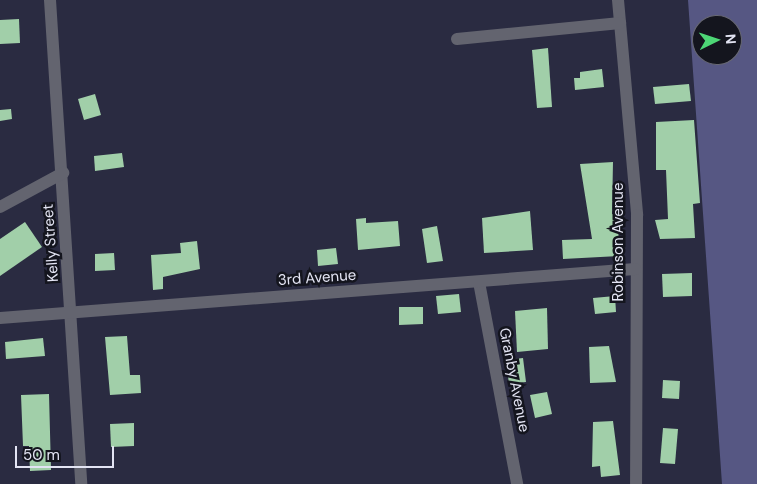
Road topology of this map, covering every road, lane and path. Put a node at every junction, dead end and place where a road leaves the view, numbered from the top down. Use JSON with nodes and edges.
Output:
{"nodes":[{"id":1,"x":50,"y":0,"type":"edge"},
{"id":2,"x":618,"y":0,"type":"edge"},
{"id":3,"x":620,"y":23,"type":"junction"},
{"id":4,"x":457,"y":40,"type":"dead end"},
{"id":5,"x":62,"y":173,"type":"junction"},
{"id":6,"x":0,"y":207,"type":"edge"},
{"id":7,"x":635,"y":269,"type":"junction"},
{"id":8,"x":479,"y":282,"type":"junction"},
{"id":9,"x":72,"y":312,"type":"junction"},
{"id":10,"x":0,"y":318,"type":"edge"},
{"id":11,"x":82,"y":484,"type":"edge"},
{"id":12,"x":517,"y":484,"type":"edge"},
{"id":13,"x":636,"y":484,"type":"edge"}],
"edges":[{"from":1,"to":5,"type":"street","name":"Kelly Street"},
{"from":2,"to":3,"type":"street","name":"Robinson Avenue"},
{"from":3,"to":4,"type":"street"},
{"from":3,"to":7,"type":"street","name":"Robinson Avenue"},
{"from":5,"to":6,"type":"street"},
{"from":5,"to":9,"type":"street","name":"Kelly Street"},
{"from":7,"to":8,"type":"street","name":"3rd Avenue"},
{"from":7,"to":13,"type":"street","name":"Robinson Avenue"},
{"from":8,"to":9,"type":"street","name":"3rd Avenue"},
{"from":8,"to":12,"type":"street","name":"Granby Avenue"},
{"from":9,"to":10,"type":"street","name":"3rd Avenue"},
{"from":9,"to":11,"type":"street","name":"Kelly Street"}]}
